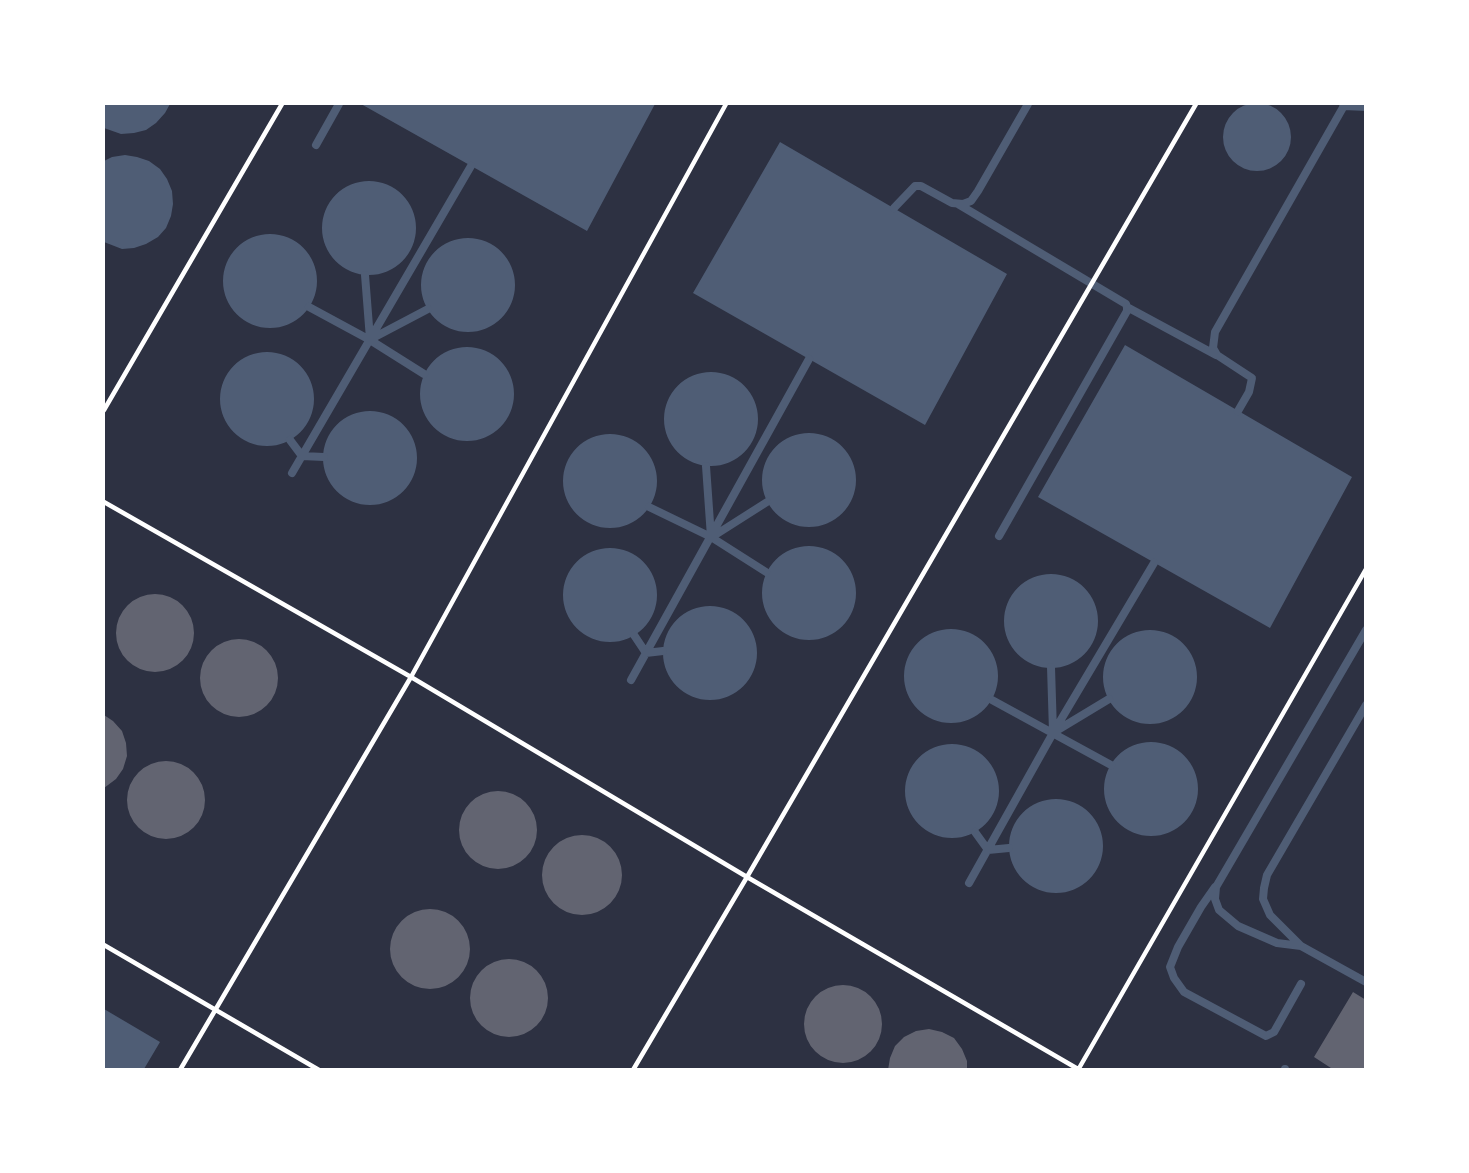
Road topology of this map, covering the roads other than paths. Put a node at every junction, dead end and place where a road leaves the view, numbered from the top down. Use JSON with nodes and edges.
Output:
{"nodes":[{"id":1,"x":282,"y":104,"type":"edge"},
{"id":2,"x":726,"y":104,"type":"edge"},
{"id":3,"x":1196,"y":104,"type":"edge"},
{"id":4,"x":104,"y":410,"type":"edge"},
{"id":5,"x":104,"y":502,"type":"edge"},
{"id":6,"x":1365,"y":569,"type":"edge"},
{"id":7,"x":411,"y":677,"type":"junction"},
{"id":8,"x":747,"y":877,"type":"junction"},
{"id":9,"x":104,"y":945,"type":"edge"},
{"id":10,"x":214,"y":1010,"type":"junction"},
{"id":11,"x":1078,"y":1069,"type":"edge"},
{"id":12,"x":180,"y":1070,"type":"edge"},
{"id":13,"x":319,"y":1070,"type":"edge"},
{"id":14,"x":633,"y":1070,"type":"edge"}],
"edges":[{"from":1,"to":4,"type":"lane"},
{"from":2,"to":7,"type":"lane"},
{"from":3,"to":8,"type":"lane"},
{"from":5,"to":7,"type":"lane"},
{"from":6,"to":11,"type":"lane"},
{"from":7,"to":8,"type":"lane"},
{"from":7,"to":10,"type":"lane"},
{"from":8,"to":11,"type":"lane"},
{"from":8,"to":14,"type":"lane"},
{"from":9,"to":10,"type":"lane"},
{"from":10,"to":12,"type":"lane"},
{"from":10,"to":13,"type":"lane"}]}
